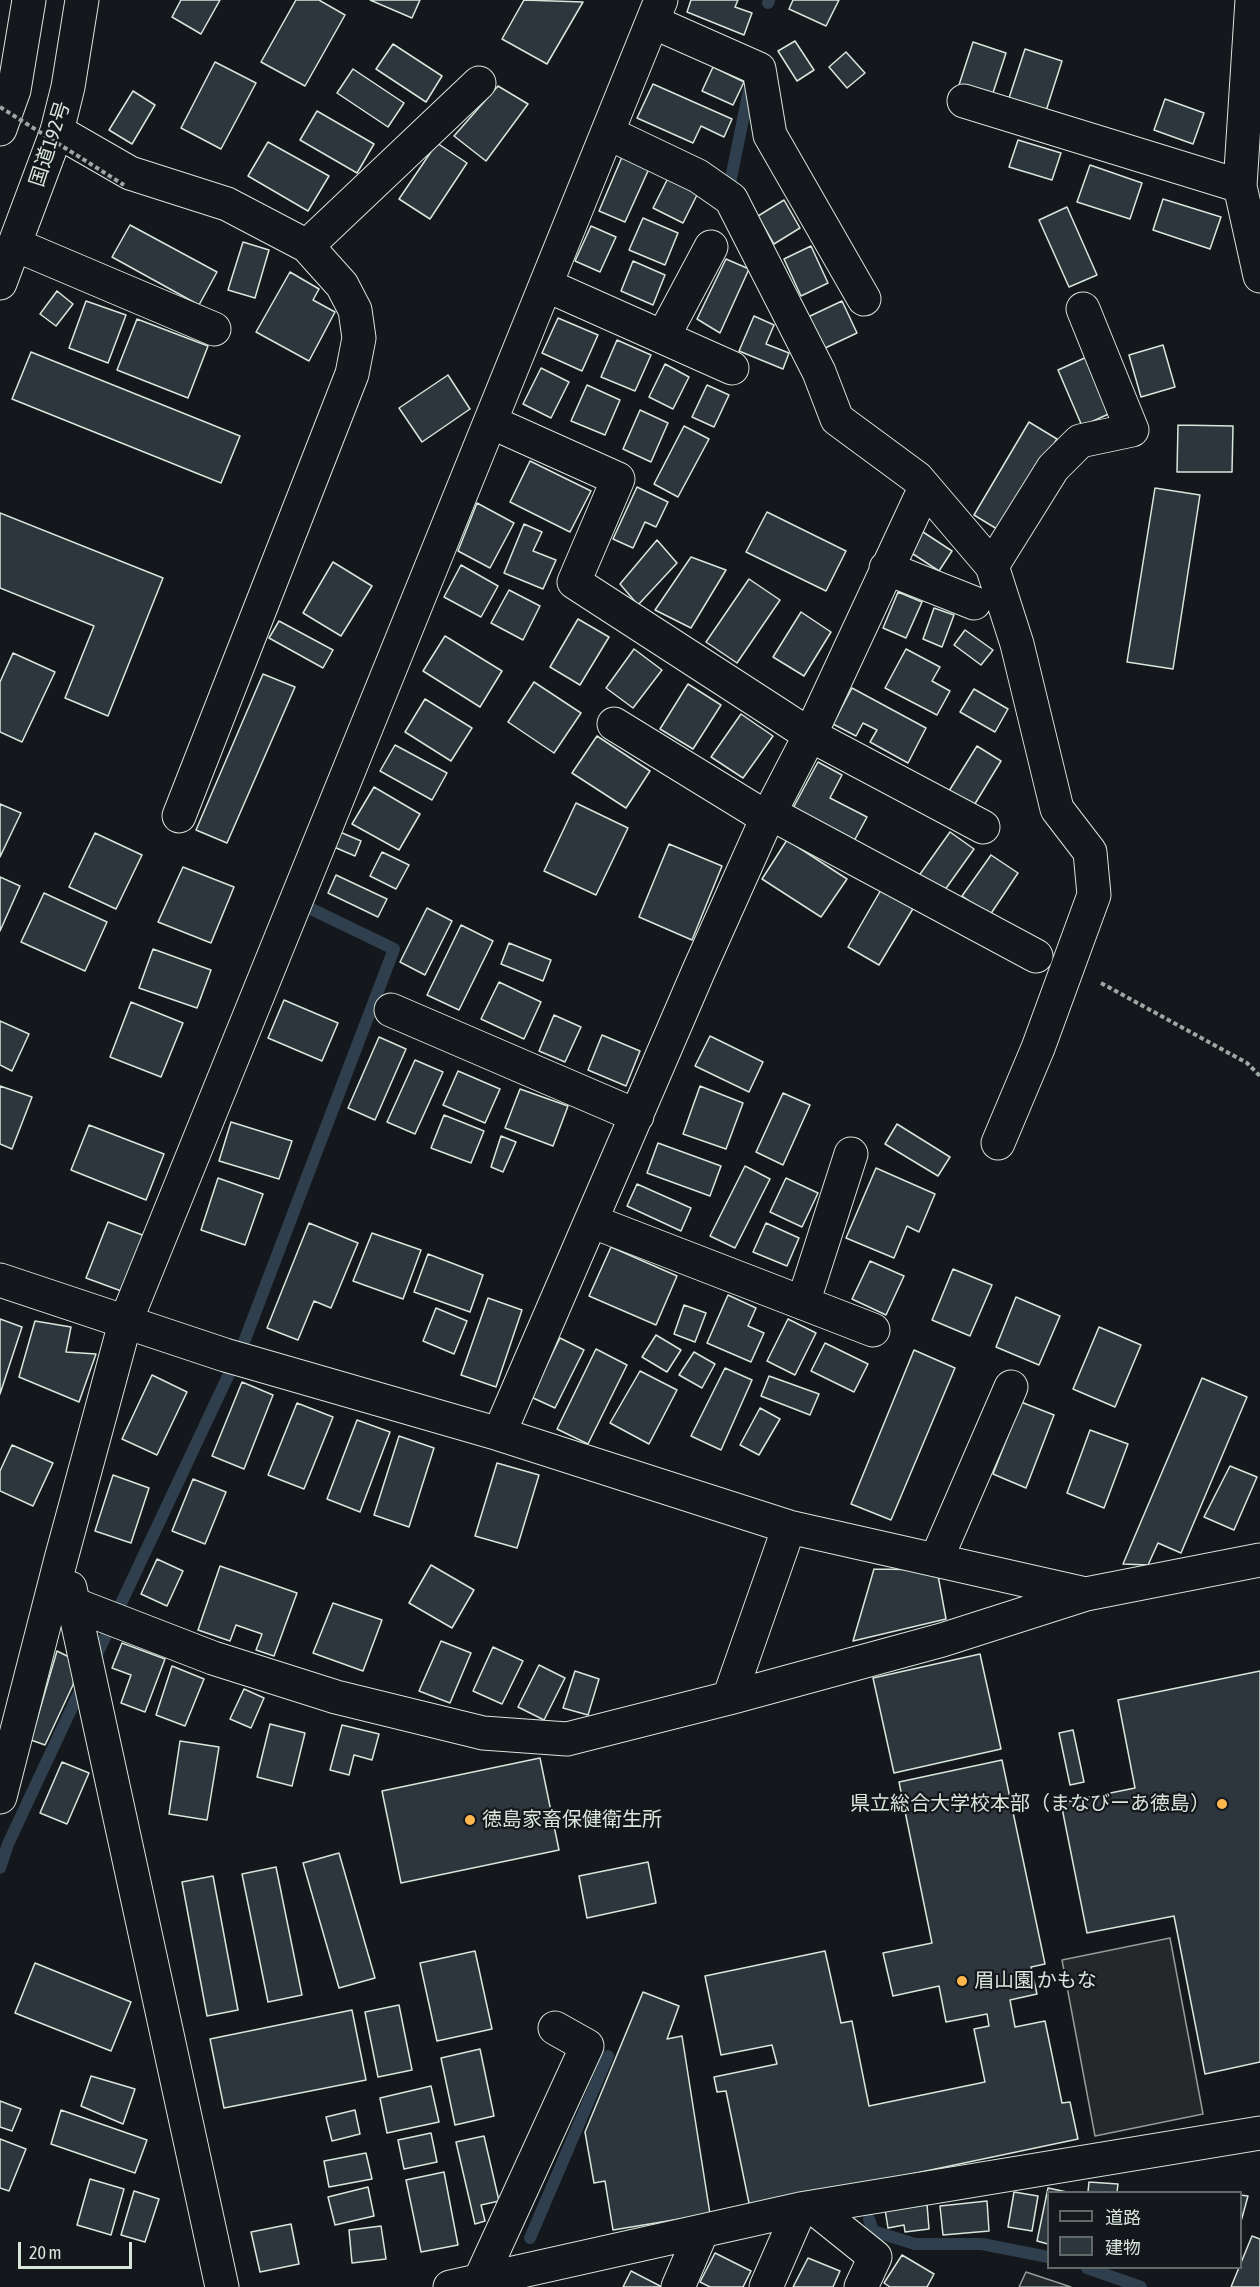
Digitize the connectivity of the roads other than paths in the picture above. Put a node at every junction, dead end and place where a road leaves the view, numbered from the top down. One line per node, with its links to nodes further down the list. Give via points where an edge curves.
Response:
1 (30, 0): 7 (main road, via 14,90)
2 (82, 0): 8 (main road, 国道192号)
3 (1252, 0): 10 (main road)
4 (657, 11): 9 (main road); 17 (main road, via 759,69 770,135)
5 (479, 83): 12 (main road)
6 (964, 100): 10 (main road)
7 (0, 129)
8 (57, 131): 11 (main road, 国道192号); 12 (main road, via 129,173 227,204)
9 (608, 133): 16 (main road); 23 (main road, via 698,176 731,199 819,372 837,419 917,478)
10 (1240, 186): 14 (main road)
11 (16, 245): 15 (main road, 国道192号); 19 (main road)
12 (307, 246): 30 (main road, via 342,285 356,310 358,338 352,374)
13 (711, 247): 20 (main road)
14 (1260, 276)
15 (0, 283)
16 (546, 285): 20 (main road); 22 (main road)
17 (864, 299)
18 (1083, 309): 24 (main road, via 1132,430 1080,441 1053,468)
19 (214, 329)
20 (663, 337): 21 (main road)
21 (732, 368)
22 (491, 422): 28 (main road, via 618,479 574,582); 40 (main road)
23 (924, 490): 24 (main road); 25 (main road)
24 (992, 566): 35 (main road, via 1017,644 1056,809 1090,852 1094,895)
25 (886, 568): 26 (main road); 28 (main road)
26 (974, 603)
27 (614, 724): 29 (main road)
28 (810, 735): 29 (main road); 31 (main road)
29 (769, 815): 32 (main road); 34 (main road)
30 (179, 816)
31 (983, 827)
32 (1036, 956)
33 (391, 1010): 34 (main road)
34 (637, 1116): 37 (main road)
35 (998, 1143)
36 (851, 1154): 39 (main road)
37 (591, 1221): 39 (main road); 43 (main road)
38 (0, 1280): 40 (main road)
39 (803, 1303): 41 (main road)
40 (125, 1323): 43 (main road); 45 (main road)
41 (873, 1330)
42 (1011, 1387): 46 (main road)
43 (499, 1434): 44 (main road)
44 (789, 1527): 46 (main road); 50 (main road)
45 (61, 1559): 49 (main road); 51 (main road)
46 (936, 1560): 48 (main road)
47 (1260, 1560): 48 (main road)
48 (1086, 1594): 50 (main road, via 942,1640)
49 (103, 1616): 50 (main road, via 213,1659 336,1697 483,1732 567,1739); 57 (main road, via 90,1672)
50 (729, 1698)
51 (0, 1797)
52 (555, 2028): 56 (main road, via 587,2046)
53 (1260, 2133): 54 (main road)
54 (807, 2209): 55 (main road); 59 (main road); 60 (main road, via 875,2257)
55 (702, 2231): 56 (main road); 58 (main road)
56 (479, 2284)
57 (222, 2287)
58 (678, 2287)
59 (766, 2287)
60 (861, 2287)

